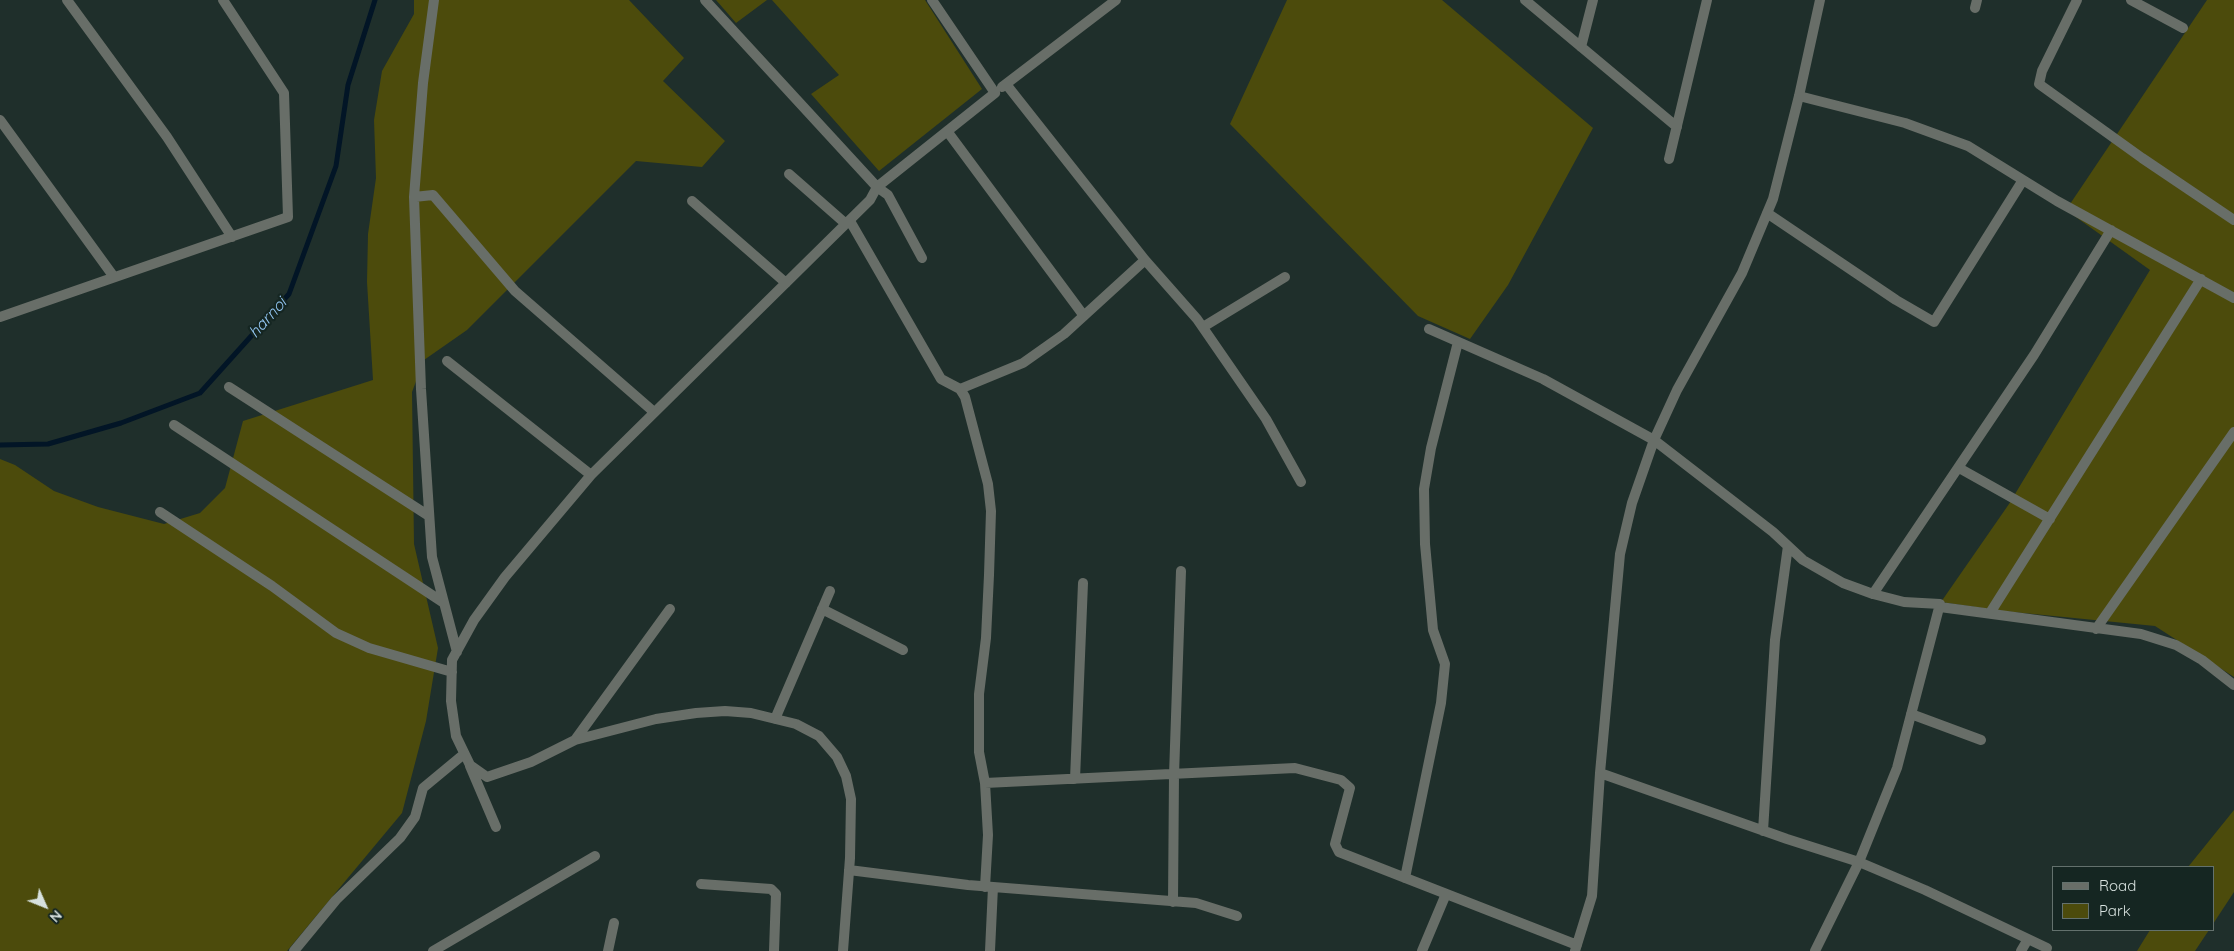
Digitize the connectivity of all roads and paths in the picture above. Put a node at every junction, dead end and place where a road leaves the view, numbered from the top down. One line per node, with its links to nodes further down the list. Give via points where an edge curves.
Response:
1 (68, 0): 31 (street, via 167,137)
2 (223, 0): 31 (street, via 284,93 288,217)
3 (434, 0): 25 (street, via 423,83)
4 (705, 0): 24 (street)
5 (932, 0): 16 (street)
6 (1116, 0): 15 (street)
7 (1525, 0): 14 (street)
8 (1593, 0): 14 (street)
9 (1707, 0): 19 (street)
10 (1820, 0): 17 (street)
11 (2077, 0): 28 (street, via 2042,71 2039,84)
12 (2131, 0): 13 (street)
13 (2183, 28)
14 (1581, 47): 19 (street)
15 (1006, 84): 16 (street); 33 (street)
16 (995, 93): 20 (street)
17 (1799, 96): 23 (street, via 1905,123 1968,146); 27 (street)
18 (0, 120): 34 (street)
19 (1676, 127): 21 (street)
20 (947, 131): 24 (street); 39 (street)
21 (1669, 159)
22 (789, 174): 29 (street)
23 (2023, 180): 27 (street, via 1934,322); 30 (street)
24 (877, 187): 29 (street, via 870,200); 32 (street, via 888,195)
25 (414, 197): 47 (street, via 434,195 515,291); 55 (street)
26 (692, 201): 37 (street)
27 (1767, 213): 50 (street, via 1742,273 1677,390)
28 (2234, 220)
29 (848, 222): 37 (street); 46 (street, via 941,379)
30 (2111, 230): 36 (street); 51 (street)
31 (232, 236): 34 (street)
32 (922, 258)
33 (1145, 260): 39 (street); 41 (street)
34 (114, 277): 40 (street)
35 (1285, 277): 41 (street)
36 (2201, 279): 38 (street); 56 (street)
37 (786, 283): 47 (street)
38 (2234, 298)
39 (1084, 316): 46 (street, via 1023,363)
40 (0, 317)
41 (1203, 327): 53 (street, via 1266,419)
42 (1429, 329): 43 (street)
43 (1458, 342): 50 (street, via 1543,379); 87 (street, via 1424,489 1432,630 1445,664 1441,703)
44 (447, 361): 52 (street)
45 (229, 387): 55 (street)
46 (960, 389): 81 (street, via 965,397 988,484 991,511 986,638 979,694 979,752)
47 (654, 412): 52 (street)
48 (174, 425): 62 (street)
49 (2234, 432): 67 (street)
50 (1654, 440): 57 (street); 78 (street, via 1632,503 1620,554)
51 (1960, 468): 56 (street); 61 (street)
52 (591, 475): 69 (street, via 505,576 474,620)
53 (1301, 482)
54 (160, 512): 70 (street, via 336,633 369,648)
55 (429, 516): 62 (street, via 432,557)
56 (2050, 519): 66 (street)
57 (1788, 546): 61 (street, via 1803,560 1843,583); 83 (street, via 1775,640)
58 (1181, 571): 79 (street)
59 (1083, 583): 80 (street)
60 (830, 591): 65 (street)
61 (1873, 594): 63 (street, via 1904,602)
62 (444, 603): 69 (street)
63 (1940, 604): 66 (street, via 1940,607); 72 (street)
64 (670, 609): 74 (street)
65 (822, 609): 68 (street); 73 (street)
66 (1990, 613): 67 (street)
67 (2096, 629): 71 (street, via 2141,634 2176,645)
68 (902, 650)
69 (457, 652): 70 (street, via 452,660)
70 (452, 672): 76 (street, via 451,701 456,736)
71 (2234, 685)
72 (1911, 714): 75 (street); 85 (street, via 1897,768)
73 (775, 719): 74 (street, via 751,713 696,714 656,719); 86 (street, via 796,724 819,736 837,757 852,799)
74 (575, 740): 77 (street, via 531,762 487,777)
75 (1981, 740)
76 (464, 754): 77 (street); 97 (street, via 423,788 415,817 400,838 336,900)
77 (470, 765): 82 (street)
78 (1600, 773): 83 (street); 95 (street, via 1592,896)
79 (1174, 775): 80 (street); 87 (street, via 1295,768 1342,780 1350,788 1335,844 1339,852); 91 (street)
80 (1075, 779): 81 (street)
81 (985, 783): 89 (street)
82 (496, 827)
83 (1763, 831): 85 (street)
84 (595, 856): 98 (street)
85 (1859, 862): 94 (street); 104 (street)
86 (849, 870): 89 (street); 101 (street)
87 (1405, 878): 90 (street)
88 (701, 884): 100 (street, via 771,889 776,894)
89 (989, 887): 91 (street); 102 (street)
90 (1446, 894): 95 (street); 103 (street)
91 (1173, 902): 92 (street, via 1196,902)
92 (1237, 916)
93 (614, 923): 99 (street)
94 (2028, 940): 96 (street); 105 (street)
95 (1576, 948)
96 (2047, 948)
97 (294, 951)
98 (433, 951)
99 (608, 951)
100 (774, 951)
101 (844, 951)
102 (990, 951)
103 (1422, 951)
104 (1815, 951)
105 (2020, 951)

